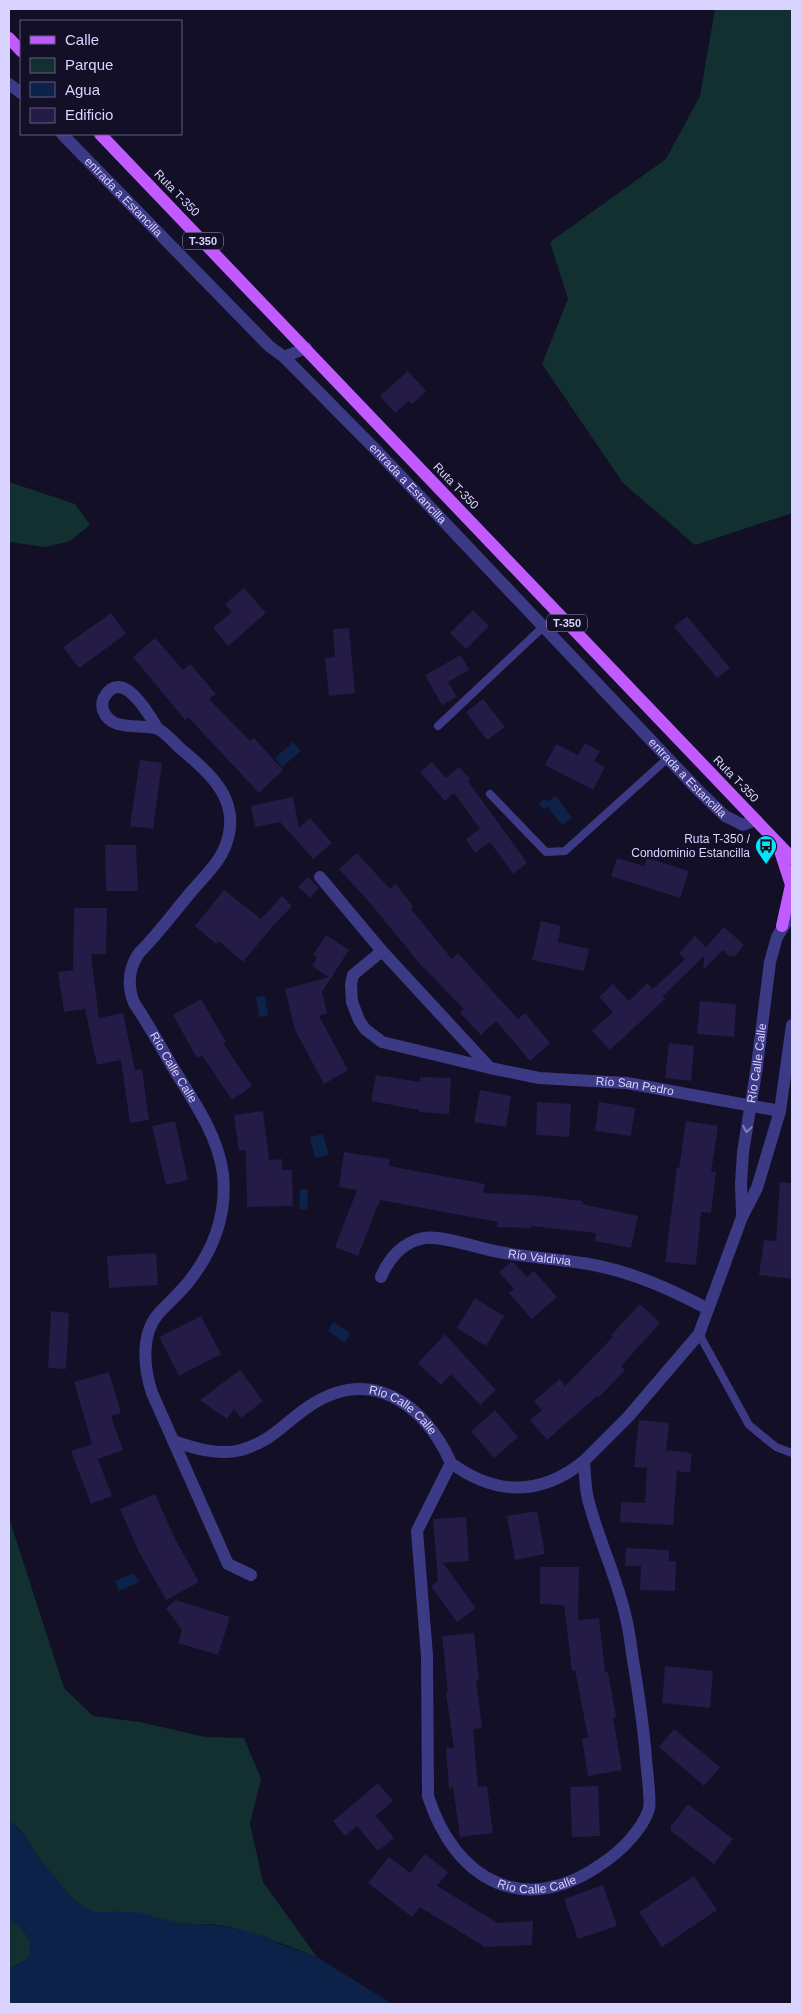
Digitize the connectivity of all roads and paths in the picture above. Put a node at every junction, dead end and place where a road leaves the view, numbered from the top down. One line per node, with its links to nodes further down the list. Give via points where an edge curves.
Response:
1 (9, 38): 2 (main road)
2 (20, 50)
3 (9, 84): 4 (street)
4 (20, 92)
5 (63, 135): 8 (street, entrada a Estancilla, via 269,346)
6 (101, 135): 7 (main road, Ruta T-350 / T-350)
7 (306, 348): 8 (street); 14 (main road, Ruta T-350 / T-350)
8 (284, 357): 9 (street, entrada a Estancilla)
9 (544, 627): 10 (lane); 12 (street, entrada a Estancilla)
10 (438, 726)
11 (158, 729): 29 (street, Río Calle Calle, via 215,779 226,800 230,824 220,857 139,953 129,976 134,1003 209,1128 222,1174 222,1205 214,1240 190,1281 158,1315 148,1340 148,1380)
12 (668, 758): 13 (lane, via 565,851 546,852); 14 (street, entrada a Estancilla, via 725,816 743,825)
13 (490, 794)
14 (756, 820): 15 (main road, Ruta T-350 / T-350)
15 (776, 841): 16 (main road, Ruta T-350 / T-350); 19 (main road, via 791,885)
16 (792, 858)
17 (320, 877): 20 (street)
18 (792, 913): 19 (street, Río Calle Calle)
19 (782, 926): 23 (street, Río Calle Calle, via 770,962)
20 (382, 951): 22 (street); 22 (street, Río San Pedro, via 353,975 352,1002 365,1029 382,1042)
21 (792, 1025): 24 (street, Río Calle Calle)
22 (490, 1068): 23 (street, Río San Pedro, via 539,1078 627,1083)
23 (751, 1106): 24 (street, Río San Pedro); 25 (street, Río Calle Calle, one-way to 25, via 743,1152)
24 (780, 1111): 25 (street, Río Calle Calle, via 757,1188)
25 (742, 1217): 27 (street, Río Calle Calle)
26 (381, 1277): 27 (street, Río Valdivia, via 397,1252 426,1238 616,1271 658,1284)
27 (708, 1309): 28 (street, Río Calle Calle)
28 (699, 1334): 30 (lane, via 749,1425 776,1447); 31 (street, Río Calle Calle, via 628,1417)
29 (173, 1441): 32 (street, Río Calle Calle, via 200,1449 238,1450 269,1438 319,1400 344,1392 369,1390 381,1391 416,1412 436,1436); 33 (street, Río Calle Calle, via 228,1564)
30 (792, 1453)
31 (584, 1461): 32 (street, Río Calle Calle, via 560,1478 519,1488 476,1479); 32 (street, Río Calle Calle, via 588,1498 626,1617 644,1730 649,1808 632,1836 596,1869 551,1887 528,1889 484,1878 472,1868 441,1830 428,1796 427,1656 417,1530)
32 (451, 1463)
33 (251, 1575)

